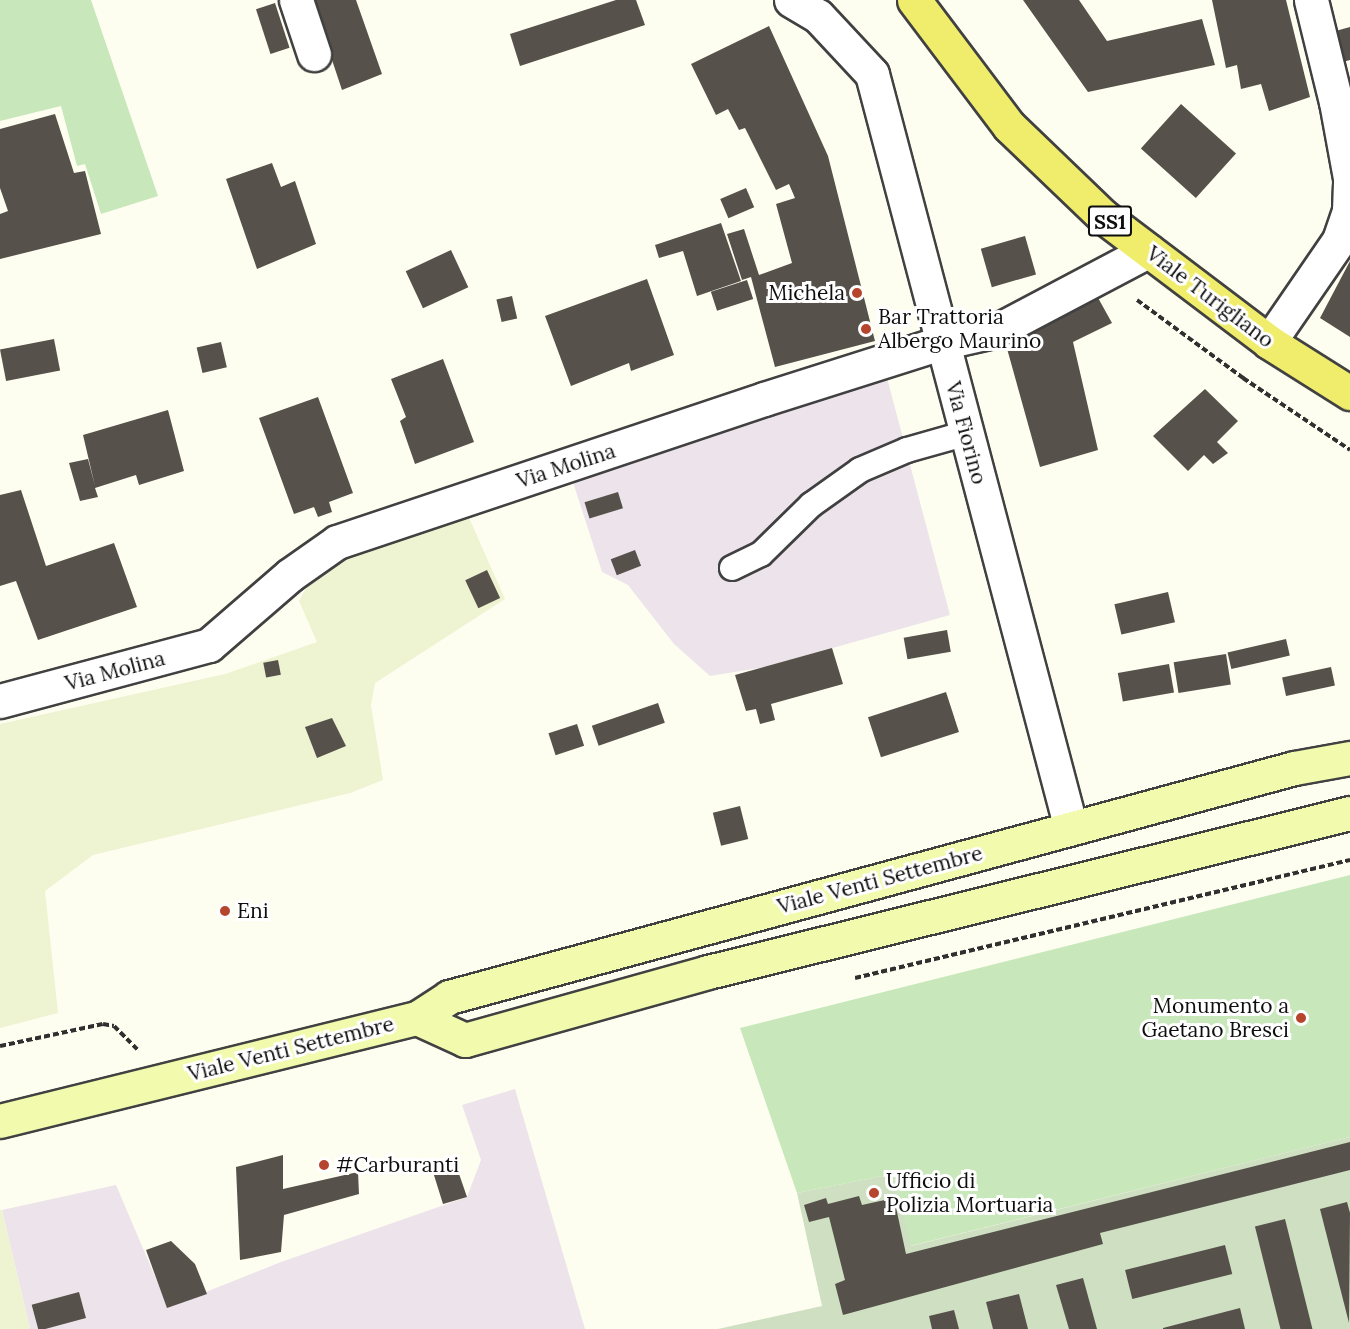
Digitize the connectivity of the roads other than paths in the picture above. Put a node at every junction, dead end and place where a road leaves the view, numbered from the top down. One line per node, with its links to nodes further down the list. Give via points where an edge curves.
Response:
1 (296, 0): 5 (street)
2 (791, 0): 9 (street, Via Fiorino, via 818,16 872,74)
3 (914, 0): 7 (main road, Viale Turigliano / SS1, via 1009,126 1104,217)
4 (1311, 0): 6 (street, via 1350,178)
5 (314, 54)
6 (1345, 238): 8 (street)
7 (1148, 251): 8 (main road, Viale Turigliano / SS1); 9 (street, Via Molina, via 998,330)
8 (1269, 342): 10 (main road, Viale Turigliano / SS1)
9 (941, 343): 11 (street, Via Fiorino); 13 (street, Via Molina, via 347,538 290,575 209,645)
10 (1350, 393)
11 (967, 433): 12 (lane, via 907,450 860,470 811,505 761,554); 16 (street, Via Fiorino)
12 (732, 568)
13 (0, 701)
14 (1350, 758): 16 (main road, Viale Venti Settembre, via 1293,768)
15 (1350, 813): 17 (main road, Viale Venti Settembre, via 708,972 465,1040)
16 (1071, 828): 17 (main road, Viale Venti Settembre, via 449,997)
17 (417, 1018): 18 (main road, Viale Venti Settembre)
18 (0, 1121)

